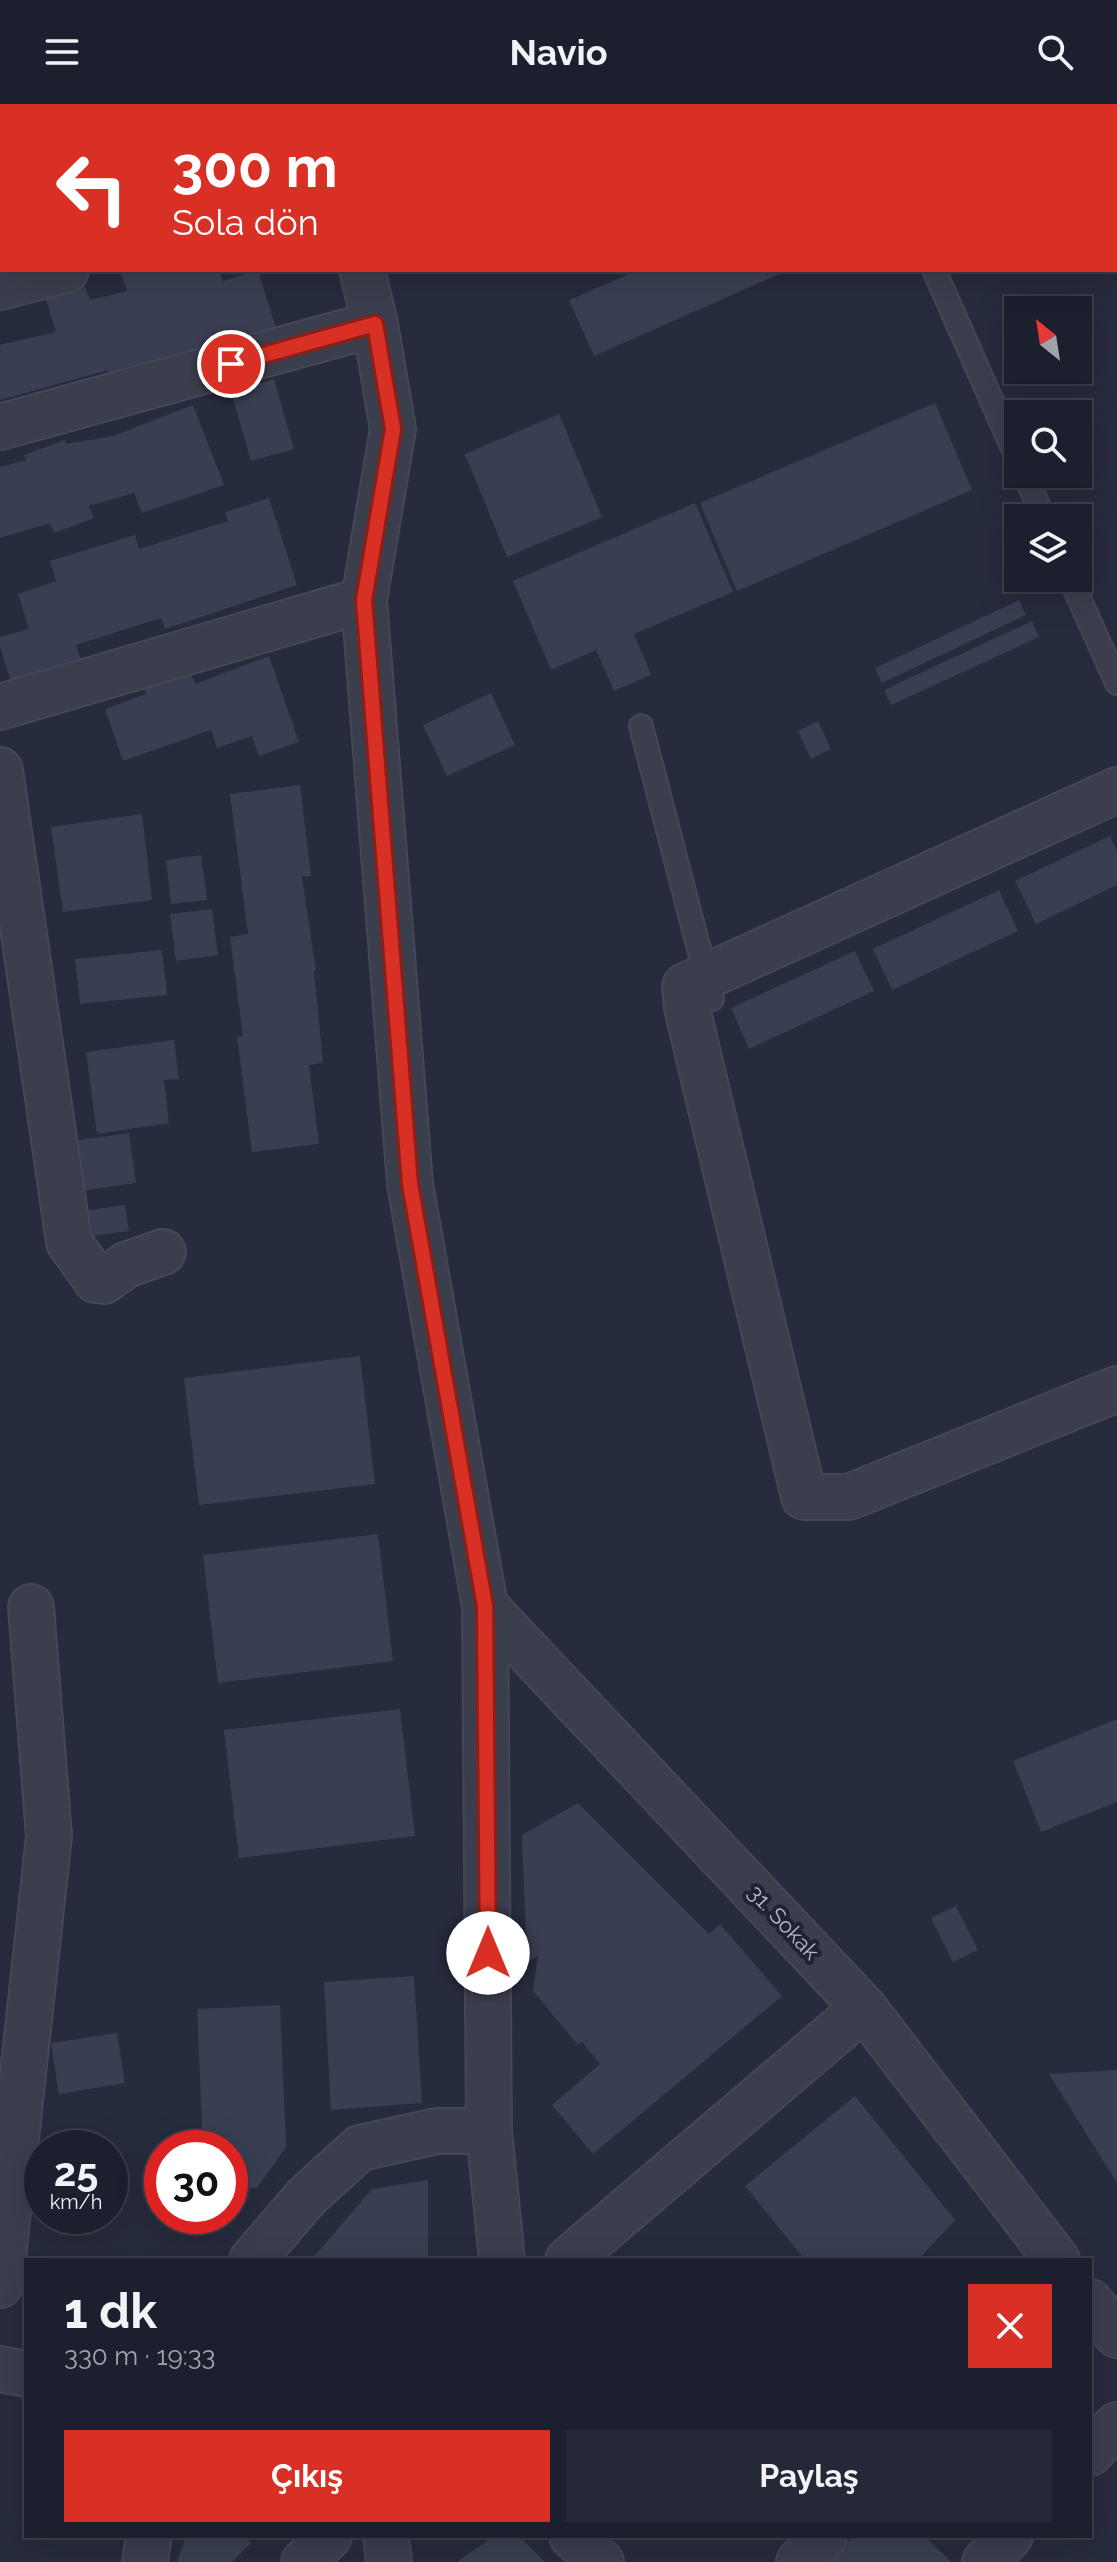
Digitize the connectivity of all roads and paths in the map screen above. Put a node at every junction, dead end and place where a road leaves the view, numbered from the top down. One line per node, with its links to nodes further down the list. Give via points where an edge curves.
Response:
1 (58, 272): 4 (street)
2 (362, 272): 5 (street)
3 (935, 272): 7 (lane)
4 (0, 287)
5 (375, 324): 6 (street); 9 (street, via 393,429)
6 (0, 427)
7 (1004, 428)
8 (1076, 592): 10 (lane)
9 (364, 600): 11 (street); 20 (street, via 410,1184)
10 (1117, 683)
11 (0, 707)
12 (641, 726): 16 (lane)
13 (0, 770): 17 (street, via 69,1242 96,1280 104,1281 126,1265)
14 (1117, 790): 16 (street)
15 (1117, 814): 16 (street)
16 (702, 995): 18 (street, via 819,1465 842,1477); 19 (street, via 804,1497 849,1497)
17 (163, 1252)
18 (1117, 1368)
19 (1117, 1389)
20 (485, 1606): 22 (street, 31. Sokak); 23 (street)
21 (31, 1607): 28 (street, via 49,1836)
22 (864, 2008): 26 (street); 27 (street, 31. Sokak)
23 (489, 2131): 24 (street, via 437,2131 360,2148 307,2196); 25 (street)
24 (254, 2258)
25 (502, 2258)
26 (570, 2258)
27 (1055, 2258)
28 (0, 2285)
29 (1092, 2304): 30 (street)
30 (1117, 2335)
31 (0, 2369): 32 (street)
32 (24, 2374)
33 (1117, 2425): 34 (street)
34 (1092, 2451)
35 (149, 2538): 41 (street)
36 (327, 2538): 42 (street)
37 (386, 2538): 43 (street)
38 (574, 2538): 44 (street)
39 (822, 2538): 45 (street)
40 (1008, 2538): 46 (street)
41 (145, 2562)
42 (304, 2562)
43 (389, 2562)
44 (601, 2562)
45 (799, 2562)
46 (985, 2562)

